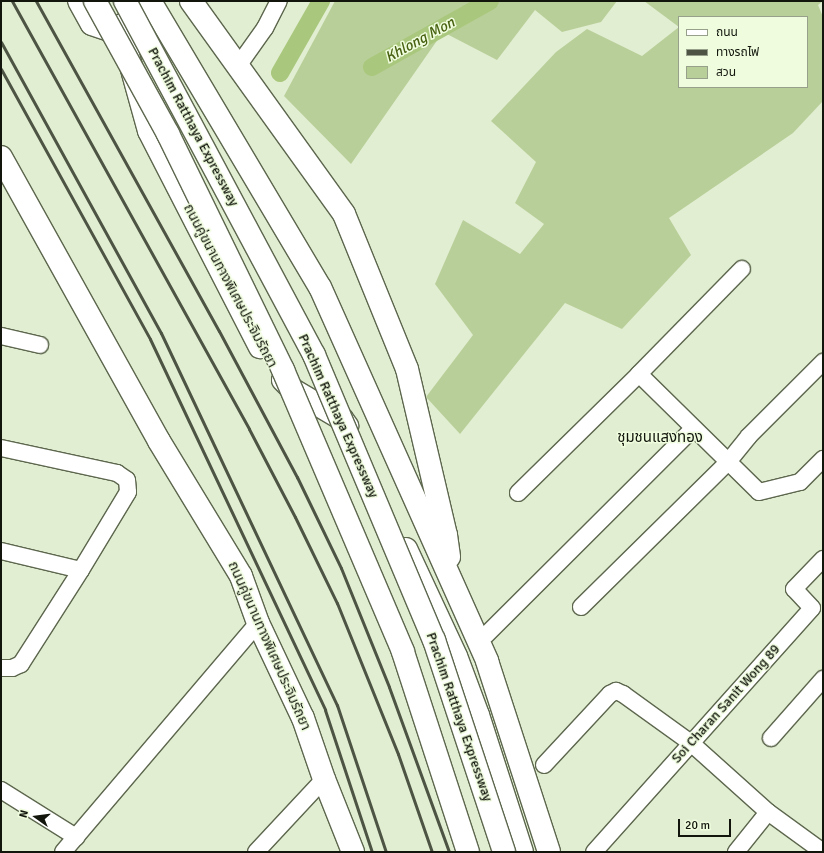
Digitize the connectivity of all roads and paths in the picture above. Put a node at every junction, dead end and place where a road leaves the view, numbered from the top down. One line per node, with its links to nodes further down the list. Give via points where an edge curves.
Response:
1 (79, 1): 6 (main road, via 92,24 112,31)
2 (95, 1): 38 (main road, Prachim Ratthaya Expressway, bridge, via 168,134 283,370 403,652)
3 (150, 1): 22 (main road, via 320,287)
4 (190, 1): 7 (main road)
5 (279, 1): 7 (street, via 265,28)
6 (132, 7): 39 (main road, Prachim Ratthaya Expressway, bridge, via 314,355 434,640); 40 (main road, ถนนคู่ขนานทางพิเศษประจิมรัถยา, via 126,48 149,131 272,370 293,390 342,419 358,442 456,656 478,715)
7 (238, 66): 22 (main road, via 344,214 407,369 446,535)
8 (1, 157): 24 (main road, ถนนคู่ขนานทางพิเศษประจิมรัถยา, via 155,434 241,576)
9 (742, 269): 13 (street)
10 (1, 336): 11 (street)
11 (40, 345)
12 (823, 362): 17 (street, via 749,436)
13 (639, 374): 14 (street); 18 (street)
14 (693, 429): 17 (street); 25 (street)
15 (1, 448): 21 (street, via 117,473 127,480 128,492)
16 (823, 459): 17 (street, via 800,482 759,492)
17 (728, 462): 23 (street)
18 (518, 493)
19 (1, 551): 21 (street)
20 (823, 559): 29 (street, Soi Charan Sanit Wong 89, via 794,587 795,592 812,608)
21 (81, 570): 26 (street, via 21,664 12,668)
22 (453, 584): 41 (main road, via 487,661)
23 (581, 607)
24 (258, 623): 31 (main road, ถนนคู่ขนานทางพิเศษประจิมรัถยา, via 303,718); 34 (street)
25 (486, 634)
26 (1, 668)
27 (823, 679): 28 (street)
28 (771, 738)
29 (691, 743): 30 (street, via 616,691 610,694); 33 (street); 42 (street, Soi Charan Sanit Wong 89)
30 (544, 765)
31 (324, 779): 36 (street); 37 (main road, ถนนคู่ขนานทางพิเศษประจิมรัถยา)
32 (1, 790): 34 (street)
33 (768, 812): 43 (street); 44 (street)
34 (76, 837): 35 (street)
35 (63, 852)
36 (256, 852)
37 (353, 852)
38 (468, 852)
39 (504, 852)
40 (522, 852)
41 (548, 852)
42 (594, 852)
43 (736, 852)
44 (823, 852)

